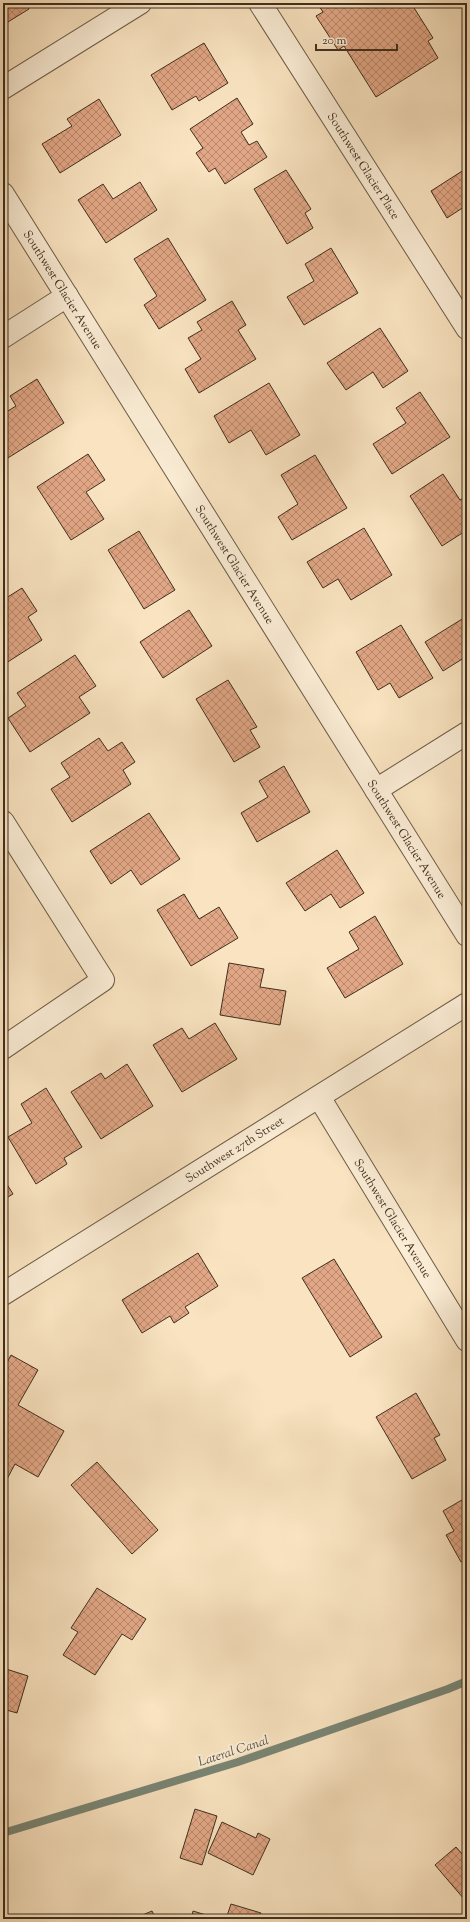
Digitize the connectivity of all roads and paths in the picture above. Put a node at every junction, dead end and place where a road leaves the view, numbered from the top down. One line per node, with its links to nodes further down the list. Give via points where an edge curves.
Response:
1 (140, 3): 3 (street)
2 (260, 3): 6 (street, Southwest Glacier Place)
3 (3, 88)
4 (3, 194): 5 (street, Southwest Glacier Avenue)
5 (67, 296): 7 (street); 9 (street, Southwest Glacier Avenue)
6 (467, 328)
7 (3, 337)
8 (467, 733): 9 (street)
9 (376, 790): 11 (street, Southwest Glacier Avenue)
10 (3, 822): 13 (street, via 103,980)
11 (467, 935)
12 (467, 1004): 14 (street, Southwest 27th Street)
13 (3, 1048)
14 (319, 1097): 15 (street, Southwest 27th Street); 16 (street, Southwest Glacier Avenue)
15 (3, 1294)
16 (467, 1340)

